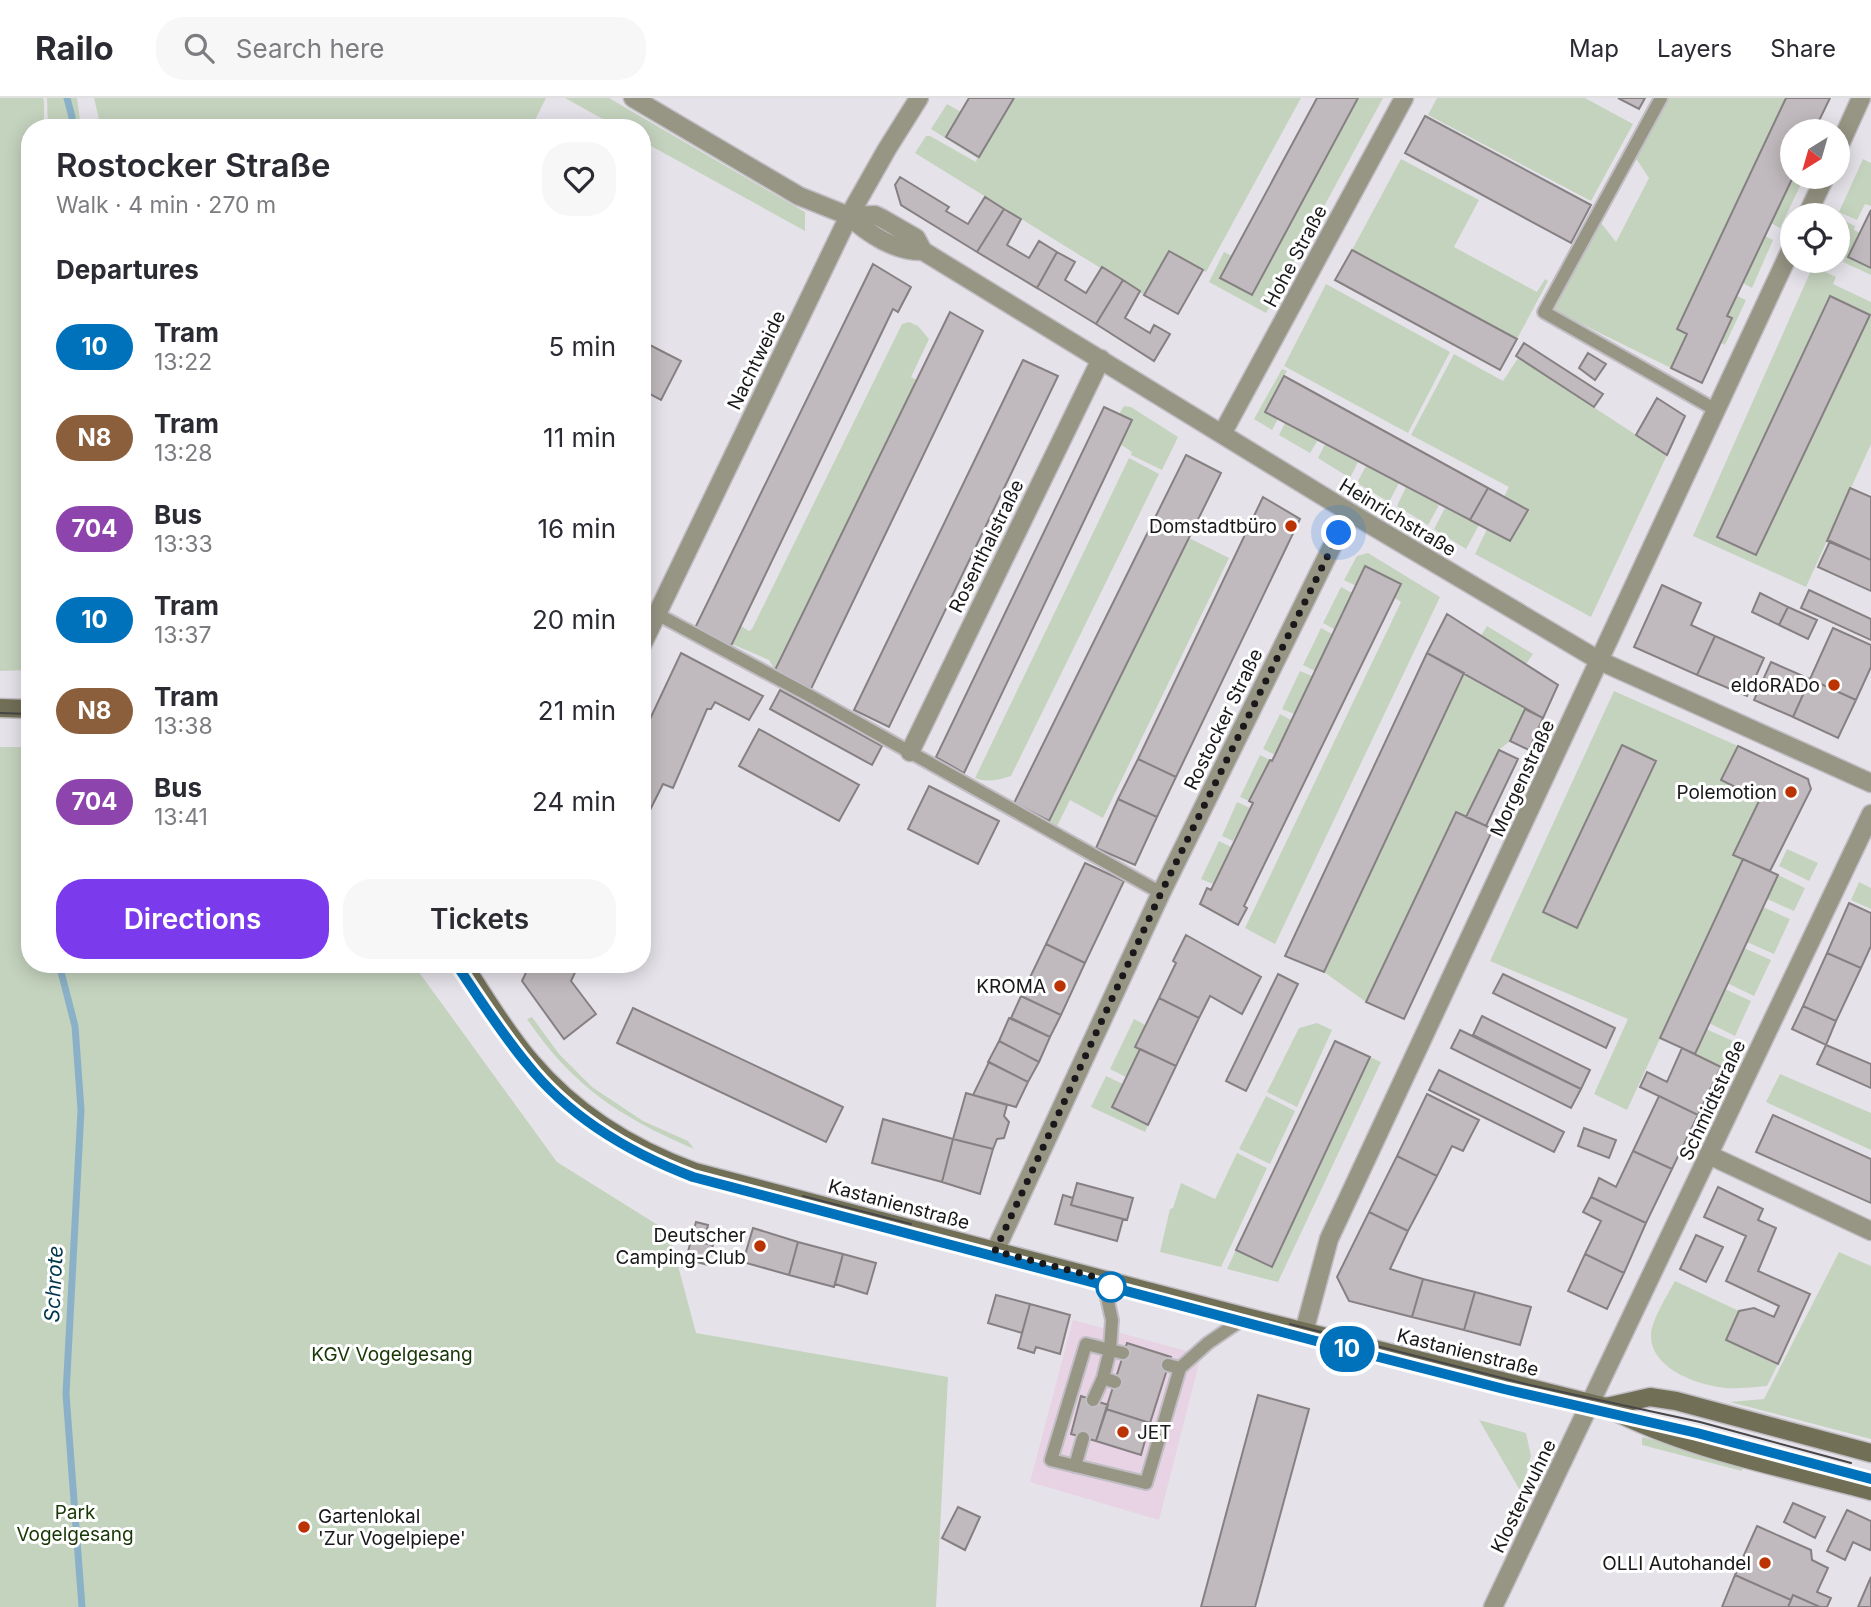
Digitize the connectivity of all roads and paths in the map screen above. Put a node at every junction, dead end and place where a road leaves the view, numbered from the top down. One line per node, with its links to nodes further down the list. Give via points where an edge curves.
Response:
1 (633, 98): 7 (street, Heinrichstraße, via 799,196)
2 (919, 98): 7 (street, Nachtweide)
3 (1404, 98): 11 (street, Hohe Straße)
4 (1661, 98): 10 (lane, via 1544,312)
5 (1861, 98): 6 (street)
6 (1850, 122)
7 (849, 216): 9 (street, Heinrichstraße, via 883,219 916,238 923,251); 13 (street, Nachtweide)
8 (1780, 273): 10 (street, Morgenstraße)
9 (1101, 359): 11 (street, Heinrichstraße); 18 (street, Rosenthalstraße)
10 (1716, 410): 15 (street, Morgenstraße)
11 (1222, 434): 12 (street, Heinrichstraße)
12 (1349, 512): 15 (street, Heinrichstraße); 21 (street, Rostocker Straße)
13 (657, 614): 14 (street, Nachtweide); 18 (lane)
14 (651, 626)
15 (1600, 661): 19 (street, Heinrichstraße); 28 (street, Morgenstraße, via 1329,1239)
16 (0, 708): 17 (main road)
17 (21, 709)
18 (910, 752): 21 (lane)
19 (1871, 783)
20 (1871, 814): 23 (street, Schmidtstraße)
21 (1161, 893): 25 (street, Rostocker Straße)
22 (469, 973): 25 (main road, Kastanienstraße, via 520,1049 547,1079 591,1118 636,1146 695,1172)
23 (1709, 1155): 24 (street); 31 (street, Schmidtstraße)
24 (1871, 1231)
25 (995, 1251): 26 (main road, Kastanienstraße)
26 (1103, 1279): 27 (main road, Kastanienstraße); 29 (lane)
27 (1247, 1317): 28 (main road, Kastanienstraße); 34 (lane, via 1174,1366 1146,1483)
28 (1304, 1332): 31 (main road, Kastanienstraße)
29 (1117, 1351): 30 (lane, via 1109,1380); 34 (lane, via 1086,1343 1051,1460)
30 (1093, 1400)
31 (1599, 1405): 33 (main road, Kastanienstraße, via 1650,1397 1676,1401); 35 (main road, Kastanienstraße, via 1674,1437); 36 (street, Klosterwuhne)
32 (1083, 1437): 34 (lane)
33 (1871, 1452)
34 (1075, 1466)
35 (1871, 1492)
36 (1493, 1607)

